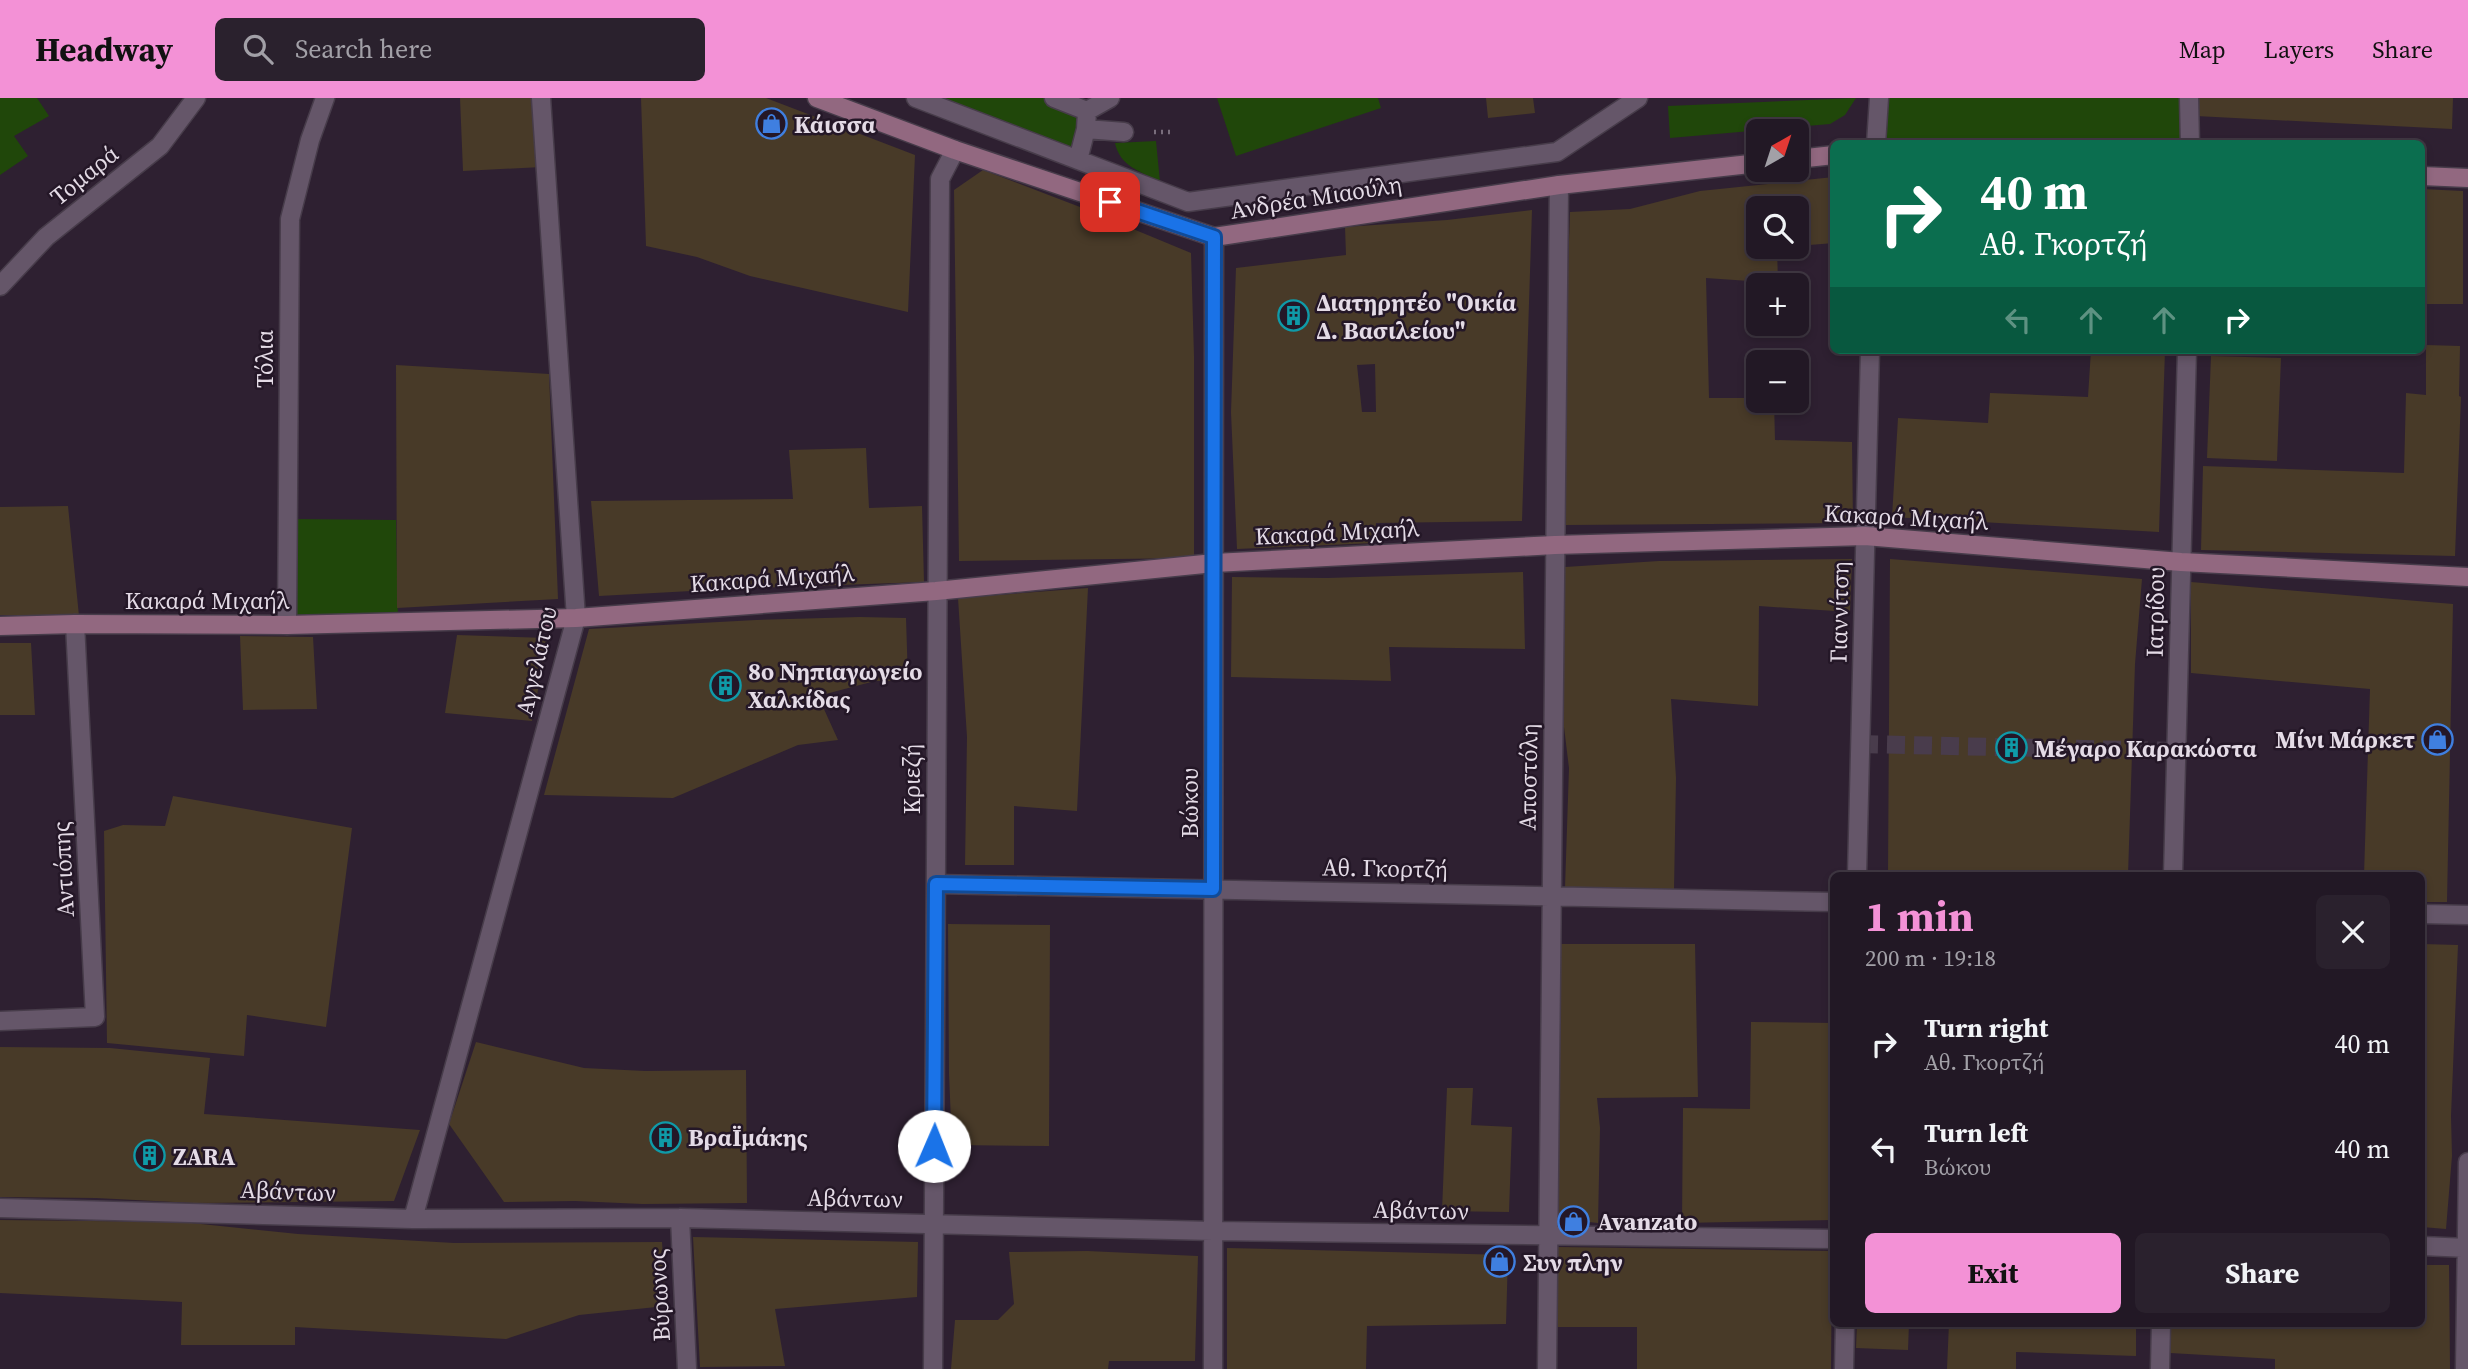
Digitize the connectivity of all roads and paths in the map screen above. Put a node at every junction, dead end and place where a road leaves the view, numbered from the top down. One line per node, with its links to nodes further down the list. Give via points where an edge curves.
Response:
1 (196, 98): 24 (street, Τομαρά, via 160,146 46,237)
2 (324, 98): 35 (street, Τόλια, via 290,219)
3 (541, 98): 33 (street, Αγγελάτου)
4 (817, 98): 15 (street, Ανδρέα Μιαούλη)
5 (916, 98): 18 (street)
6 (1054, 98): 11 (street)
7 (1110, 98): 11 (street)
8 (1638, 98): 18 (street, via 1557,152 1188,202)
9 (1879, 98): 13 (street)
10 (2189, 98): 14 (street)
11 (1087, 120): 12 (street); 18 (street)
12 (1124, 132)
13 (1876, 140)
14 (2190, 140)
15 (955, 150): 23 (street, Ανδρέα Μιαούλη); 32 (street, Κριεζή, via 940,179)
16 (1830, 155): 17 (street)
17 (1810, 158)
18 (1078, 159)
19 (1746, 164): 22 (street, Ανδρέα Μιαούλη)
20 (2425, 176): 21 (street)
21 (2468, 178)
22 (1559, 185): 23 (street, Ανδρέα Μιαούλη); 28 (street, Αποστόλη)
23 (1214, 237): 30 (street, Βώκου)
24 (0, 286)
25 (1870, 354): 27 (street, Γιαννίτση)
26 (2186, 354): 29 (street, Ιατρίδου)
27 (1866, 536): 28 (street, Κακαρά Μιχαήλ); 29 (street, Κακαρά Μιχαήλ); 37 (street, Γιαννίτση)
28 (1555, 545): 30 (street, Κακαρά Μιχαήλ); 41 (street, Αποστόλη)
29 (2181, 562): 31 (street, Κακαρά Μιχαήλ); 38 (street, Ιατρίδου)
30 (1214, 563): 32 (street, Κακαρά Μιχαήλ); 40 (street, Βώκου)
31 (2468, 577)
32 (936, 591): 33 (street, Κακαρά Μιχαήλ); 39 (street, Κριεζή)
33 (576, 618): 35 (street, Κακαρά Μιχαήλ); 49 (street, Αγγελάτου)
34 (75, 624): 35 (street, Κακαρά Μιχαήλ); 36 (street, Κακαρά Μιχαήλ); 45 (street, Αντιόπης, via 95,1017)
35 (287, 625)
36 (0, 626)
37 (1857, 872)
38 (2173, 872)
39 (936, 884): 40 (street, Αθ. Γκορτζή); 50 (street, Κριεζή)
40 (1213, 889): 41 (street, Αθ. Γκορτζή); 51 (street, Βώκου)
41 (1552, 896): 42 (street, Αθ. Γκορτζή); 52 (street, Αποστόλη)
42 (1830, 902)
43 (2425, 914): 44 (street)
44 (2468, 915)
45 (0, 1021)
46 (2468, 1162): 55 (street)
47 (0, 1208): 49 (street, Αβάντων)
48 (680, 1218): 49 (street, Αβάντων); 50 (street, Αβάντων); 58 (street, Βύρωνος)
49 (413, 1219)
50 (933, 1225): 51 (street, Αβάντων); 59 (street, Κριεζή)
51 (1213, 1231): 52 (street, Αβάντων); 60 (street, Βώκου)
52 (1548, 1236): 53 (street, Αβάντων); 61 (street, Αποστόλη)
53 (1830, 1239)
54 (2425, 1247): 55 (street)
55 (2467, 1247): 64 (street)
56 (1845, 1327): 62 (street)
57 (2161, 1327): 63 (street)
58 (687, 1369)
59 (933, 1369)
60 (1213, 1369)
61 (1547, 1369)
62 (1844, 1369)
63 (2160, 1369)
64 (2465, 1369)

